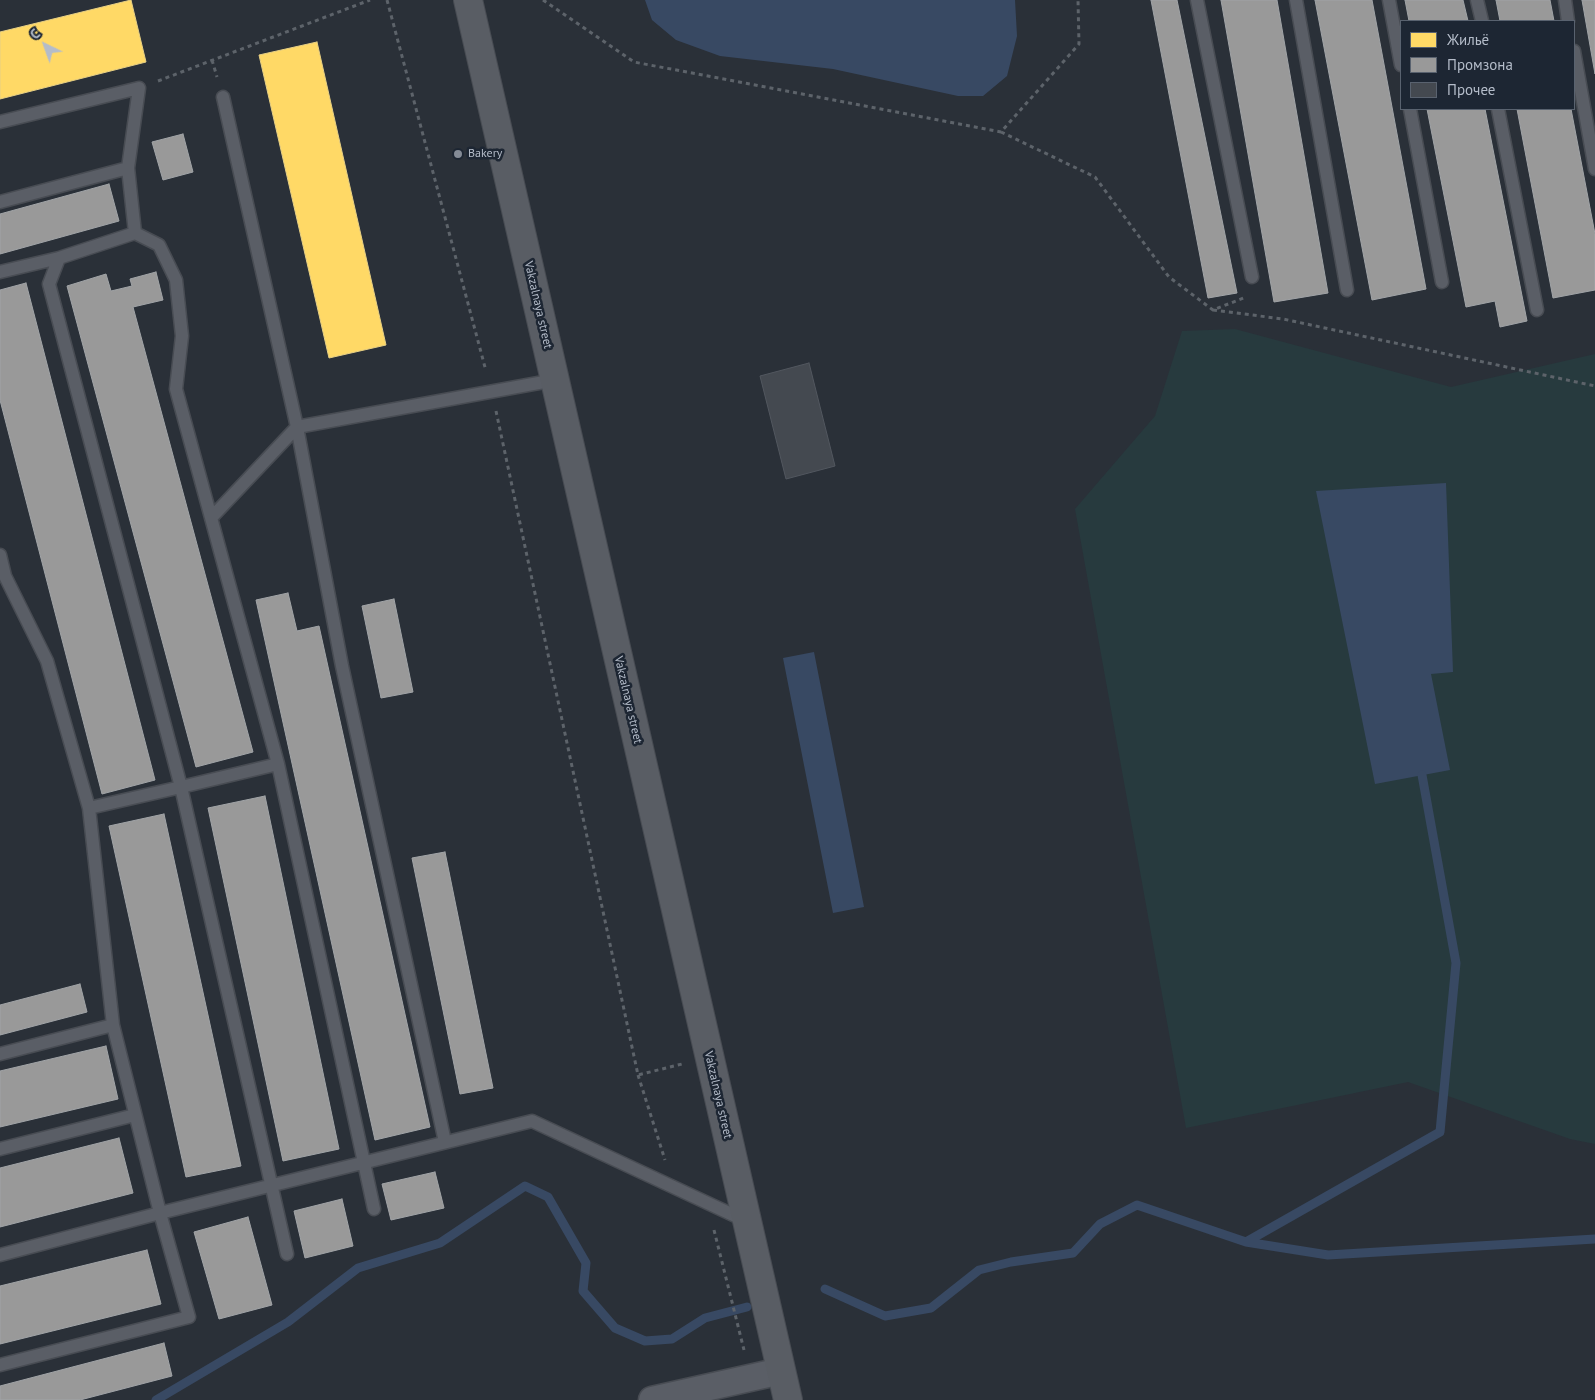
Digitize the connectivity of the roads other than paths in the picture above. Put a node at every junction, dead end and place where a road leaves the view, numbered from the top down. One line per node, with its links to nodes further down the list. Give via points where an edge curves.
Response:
1 (468, 0): 25 (main road, Vakzalnaya street)
2 (1197, 0): 21 (lane)
3 (1296, 0): 23 (lane)
4 (1389, 0): 10 (lane)
5 (1478, 0): 7 (lane)
6 (1564, 0): 8 (lane)
7 (1482, 20)
8 (1568, 20)
9 (1575, 57): 16 (lane)
10 (1400, 60)
11 (223, 97): 26 (lane)
12 (1410, 110): 22 (lane)
13 (1498, 110): 24 (lane)
14 (0, 122): 15 (lane, via 139,88)
15 (128, 168): 17 (lane); 18 (lane)
16 (1595, 169)
17 (0, 202)
18 (135, 234): 19 (lane); 27 (lane, via 159,245 176,280 182,336 176,389)
19 (59, 258): 20 (lane); 30 (lane, via 49,284)
20 (0, 272)
21 (1252, 276)
22 (1442, 282)
23 (1347, 290)
24 (1537, 310)
25 (555, 380): 26 (lane); 41 (main road, Vakzalnaya street)
26 (296, 427): 27 (lane); 35 (lane, via 342,666)
27 (212, 517): 29 (lane)
28 (0, 555): 31 (lane, via 5,576 47,661)
29 (278, 764): 30 (lane); 37 (lane)
30 (181, 786): 31 (lane); 38 (lane)
31 (88, 808): 32 (lane)
32 (113, 1025): 33 (lane); 34 (lane)
33 (0, 1054)
34 (135, 1115): 36 (lane); 40 (lane)
35 (445, 1142): 37 (lane); 41 (lane, via 532,1121)
36 (0, 1148)
37 (364, 1162): 38 (lane); 39 (lane)
38 (272, 1185): 40 (lane); 42 (lane)
39 (374, 1208)
40 (160, 1213): 43 (lane); 44 (lane, via 189,1317)
41 (748, 1222): 45 (main road, Vakzalnaya street)
42 (287, 1254)
43 (0, 1255)
44 (0, 1365)
45 (781, 1371): 46 (street); 47 (main road, Vakzalnaya street)
46 (652, 1400)
47 (788, 1400)

